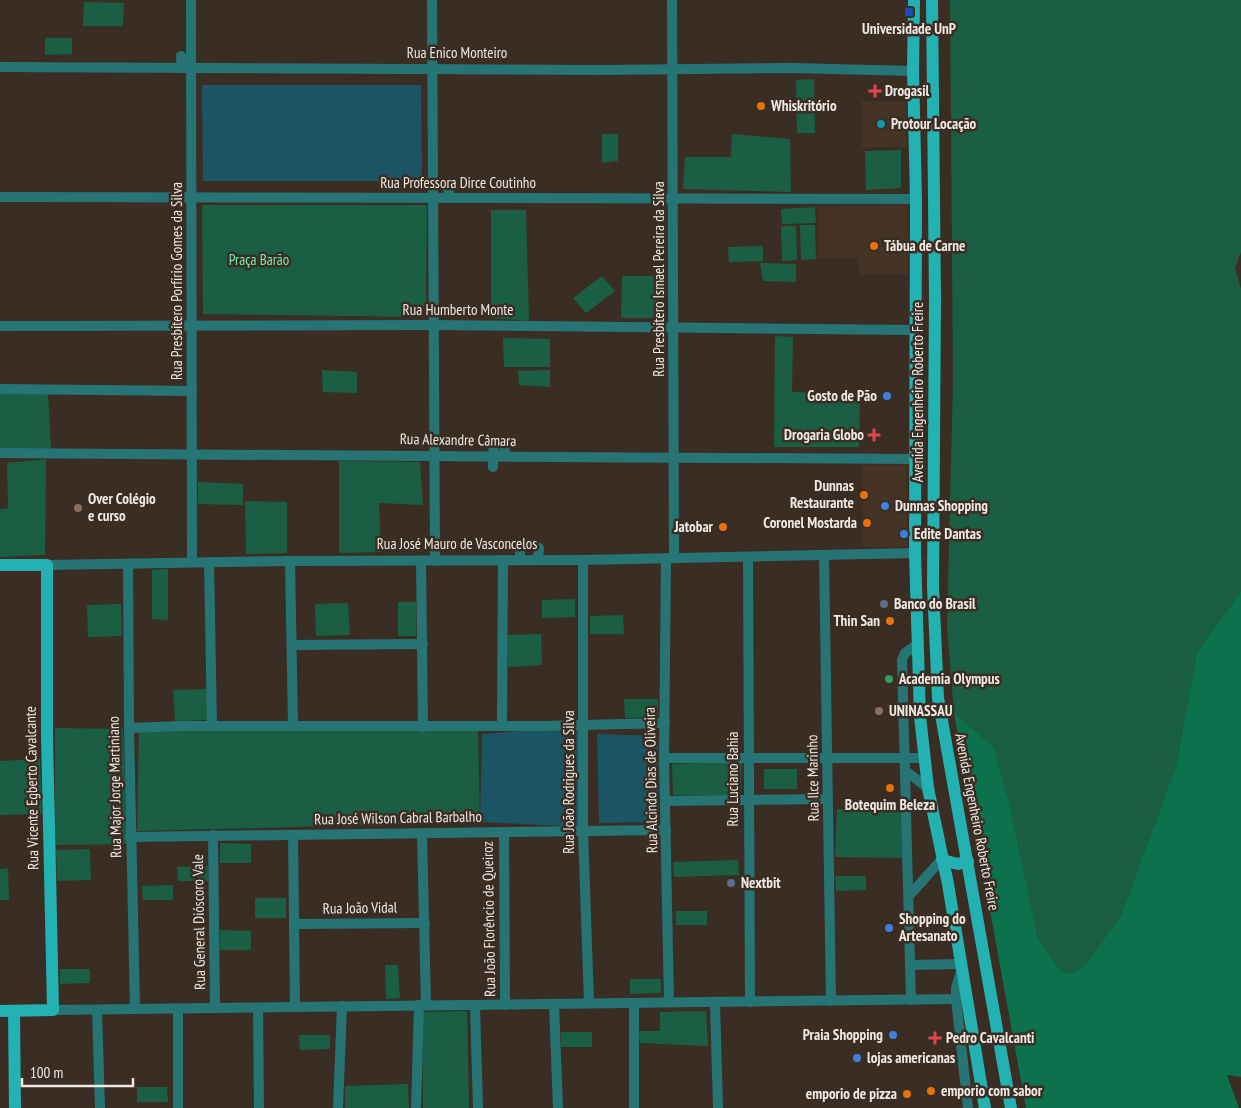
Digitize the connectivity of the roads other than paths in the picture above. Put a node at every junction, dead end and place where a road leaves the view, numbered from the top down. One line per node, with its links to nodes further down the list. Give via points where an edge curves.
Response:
1 (191, 0): 9 (street, Rua Presbítero Porfírio Gomes da Silva)
2 (432, 0): 10 (street)
3 (672, 0): 11 (street, Rua Presbítero Ismael Pereira da Silva)
4 (914, 0): 6 (main road, Avenida Engenheiro Roberto Freire)
5 (932, 0): 13 (main road, Avenida Engenheiro Roberto Freire)
6 (914, 23): 12 (main road, Avenida Engenheiro Roberto Freire); 13 (main road, via 922,23 925,28 928,67)
7 (181, 56): 9 (street)
8 (0, 67): 9 (street, Rua Enico Monteiro)
9 (187, 68): 10 (street, Rua Enico Monteiro); 15 (street, Rua Presbítero Porfírio Gomes da Silva)
10 (432, 68): 11 (street, Rua Enico Monteiro); 17 (street)
11 (674, 68): 12 (street, Rua Enico Monteiro); 19 (street, Rua Presbítero Ismael Pereira da Silva)
12 (913, 71): 20 (main road, Avenida Engenheiro Roberto Freire)
13 (932, 76): 83 (main road, Avenida Engenheiro Roberto Freire, via 935,298 933,587 936,656 938,698)
14 (448, 185): 18 (street)
15 (193, 196): 16 (street, Rua Professora Dirce Coutinho); 17 (street, Rua Professora Dirce Coutinho); 23 (street, Rua Presbítero Porfírio Gomes da Silva)
16 (0, 197)
17 (432, 198): 18 (street, Rua Professora Dirce Coutinho); 21 (street)
18 (449, 198): 19 (street, Rua Professora Dirce Coutinho)
19 (673, 198): 20 (street, Rua Professora Dirce Coutinho); 24 (street, Rua Presbítero Ismael Pereira da Silva)
20 (916, 199): 25 (main road, Avenida Engenheiro Roberto Freire)
21 (433, 325): 23 (street, Rua Humberto Monte); 24 (street, Rua Humberto Monte); 32 (street)
22 (0, 326): 23 (street, Rua Humberto Monte)
23 (192, 326): 27 (street, Rua Presbítero Porfírio Gomes da Silva)
24 (674, 327): 25 (street, Rua Humberto Monte); 35 (street, Rua Presbítero Ismael Pereira da Silva)
25 (916, 330): 34 (main road, Avenida Engenheiro Roberto Freire)
26 (0, 389): 27 (street)
27 (192, 391): 31 (street, Rua Presbítero Porfírio Gomes da Silva)
28 (493, 442): 33 (street)
29 (504, 443): 33 (street)
30 (0, 453): 31 (street, Rua Alexandre Câmara)
31 (193, 454): 32 (street, Rua Alexandre Câmara); 50 (street, Rua Presbítero Porfírio Gomes da Silva)
32 (434, 455): 33 (street, Rua Alexandre Câmara); 49 (street)
33 (497, 456): 35 (street, Rua Alexandre Câmara); 36 (street)
34 (916, 459): 35 (street, Rua Alexandre Câmara); 39 (main road, Avenida Engenheiro Roberto Freire)
35 (674, 460): 42 (street, Rua Presbítero Ismael Pereira da Silva)
36 (493, 467)
37 (520, 546): 44 (street)
38 (539, 548): 45 (street)
39 (915, 553): 40 (street, Rua José Mauro de Vasconcelos); 57 (main road, Avenida Engenheiro Roberto Freire)
40 (824, 556): 41 (street, Rua José Mauro de Vasconcelos); 65 (street, Rua Ilce Marinho)
41 (748, 557): 42 (street, Rua José Mauro de Vasconcelos); 69 (street, Rua Luciano Bahia)
42 (670, 558): 46 (street, Rua José Mauro de Vasconcelos); 58 (street, Rua Alcindo Dias de Oliveira)
43 (503, 560): 44 (street, Rua José Mauro de Vasconcelos); 49 (street, Rua José Mauro de Vasconcelos); 62 (street)
44 (520, 560): 45 (street, Rua José Mauro de Vasconcelos)
45 (538, 560): 46 (street, Rua José Mauro de Vasconcelos)
46 (583, 560): 59 (street, Rua João Rodrigues da Silva)
47 (290, 561): 48 (street, Rua José Mauro de Vasconcelos); 51 (street, Rua José Mauro de Vasconcelos); 56 (street)
48 (421, 561): 49 (street, Rua José Mauro de Vasconcelos); 55 (street)
49 (435, 561)
50 (192, 562): 51 (street, Rua José Mauro de Vasconcelos); 52 (street, Rua José Mauro de Vasconcelos)
51 (209, 562): 60 (street)
52 (128, 564): 53 (street, Rua José Mauro de Vasconcelos); 64 (street, Rua Major Jorge Martiniano)
53 (47, 565): 54 (main road, Rua José Mauro de Vasconcelos); 109 (main road, Rua Vicente Egberto Cavalcante)
54 (0, 566)
55 (423, 644): 56 (street); 63 (street)
56 (292, 645): 61 (street)
57 (916, 645): 66 (street, via 905,653 902,660); 68 (main road, Avenida Engenheiro Roberto Freire)
58 (665, 723): 59 (street); 67 (street, Rua Alcindo Dias de Oliveira)
59 (583, 724): 62 (street); 76 (street, Rua João Rodrigues da Silva)
60 (212, 726): 61 (street); 64 (street)
61 (293, 726): 63 (street)
62 (502, 726): 63 (street)
63 (423, 727)
64 (129, 728): 81 (street, Rua Major Jorge Martiniano)
65 (828, 757): 66 (street); 69 (street); 72 (street, Rua Ilce Marinho)
66 (906, 757): 68 (street); 70 (street)
67 (664, 758): 69 (street); 73 (street, Rua Alcindo Dias de Oliveira)
68 (924, 758): 71 (main road, Avenida Engenheiro Roberto Freire)
69 (748, 759): 74 (street, Rua Luciano Bahia)
70 (907, 772): 71 (street); 85 (street)
71 (928, 788): 82 (main road, Avenida Engenheiro Roberto Freire)
72 (828, 799): 74 (street); 93 (street, Rua Ilce Marinho)
73 (665, 801): 74 (street); 75 (street, Rua Alcindo Dias de Oliveira)
74 (748, 802): 96 (street, Rua Luciano Bahia)
75 (666, 830): 76 (street, Rua José Wilson Cabral Barbalho); 94 (street, Rua Alcindo Dias de Oliveira)
76 (583, 831): 77 (street, Rua José Wilson Cabral Barbalho); 97 (street, Rua João Rodrigues da Silva)
77 (504, 832): 78 (street, Rua José Wilson Cabral Barbalho); 102 (street, Rua João Florêncio de Queiroz)
78 (422, 833): 80 (street, Rua José Wilson Cabral Barbalho); 86 (street)
79 (212, 835): 80 (street, Rua José Wilson Cabral Barbalho); 81 (street, Rua José Wilson Cabral Barbalho); 105 (street, Rua General Dióscoro Vale)
80 (293, 835): 87 (street)
81 (130, 837): 107 (street, Rua Major Jorge Martiniano)
82 (942, 859): 83 (main road, via 958,864); 84 (main road, Avenida Engenheiro Roberto Freire); 85 (street)
83 (968, 861): 88 (main road, Avenida Engenheiro Roberto Freire)
84 (948, 884): 88 (main road, via 962,882 972,922); 90 (main road, Avenida Engenheiro Roberto Freire)
85 (909, 896): 89 (street)
86 (425, 922): 87 (street, Rua João Vidal); 100 (street)
87 (296, 924): 104 (street)
88 (981, 932): 125 (main road, Avenida Engenheiro Roberto Freire)
89 (912, 965): 90 (street); 92 (street)
90 (961, 966): 91 (street); 124 (main road, Avenida Engenheiro Roberto Freire)
91 (956, 999): 92 (street); 123 (street)
92 (911, 1000): 93 (street)
93 (831, 1001): 96 (street)
94 (669, 1002): 95 (street); 98 (street)
95 (715, 1002): 96 (street); 122 (street)
96 (750, 1002)
97 (589, 1003): 98 (street); 99 (street)
98 (634, 1003): 121 (street)
99 (554, 1004): 102 (street); 120 (street)
100 (422, 1005): 101 (street); 103 (street); 118 (street)
101 (475, 1005): 102 (street); 119 (street)
102 (505, 1005)
103 (342, 1006): 104 (street); 117 (street)
104 (295, 1007): 106 (street)
105 (215, 1008): 106 (street); 108 (street)
106 (258, 1008): 116 (street)
107 (135, 1009): 108 (street); 110 (street)
108 (178, 1009): 115 (street)
109 (52, 1010): 110 (street); 112 (main road)
110 (97, 1010): 114 (street)
111 (0, 1011): 112 (main road)
112 (14, 1011): 113 (main road)
113 (15, 1108)
114 (100, 1108)
115 (178, 1108)
116 (259, 1108)
117 (338, 1108)
118 (416, 1108)
119 (478, 1108)
120 (558, 1108)
121 (634, 1108)
122 (718, 1108)
123 (968, 1108)
124 (985, 1108)
125 (1011, 1108)

